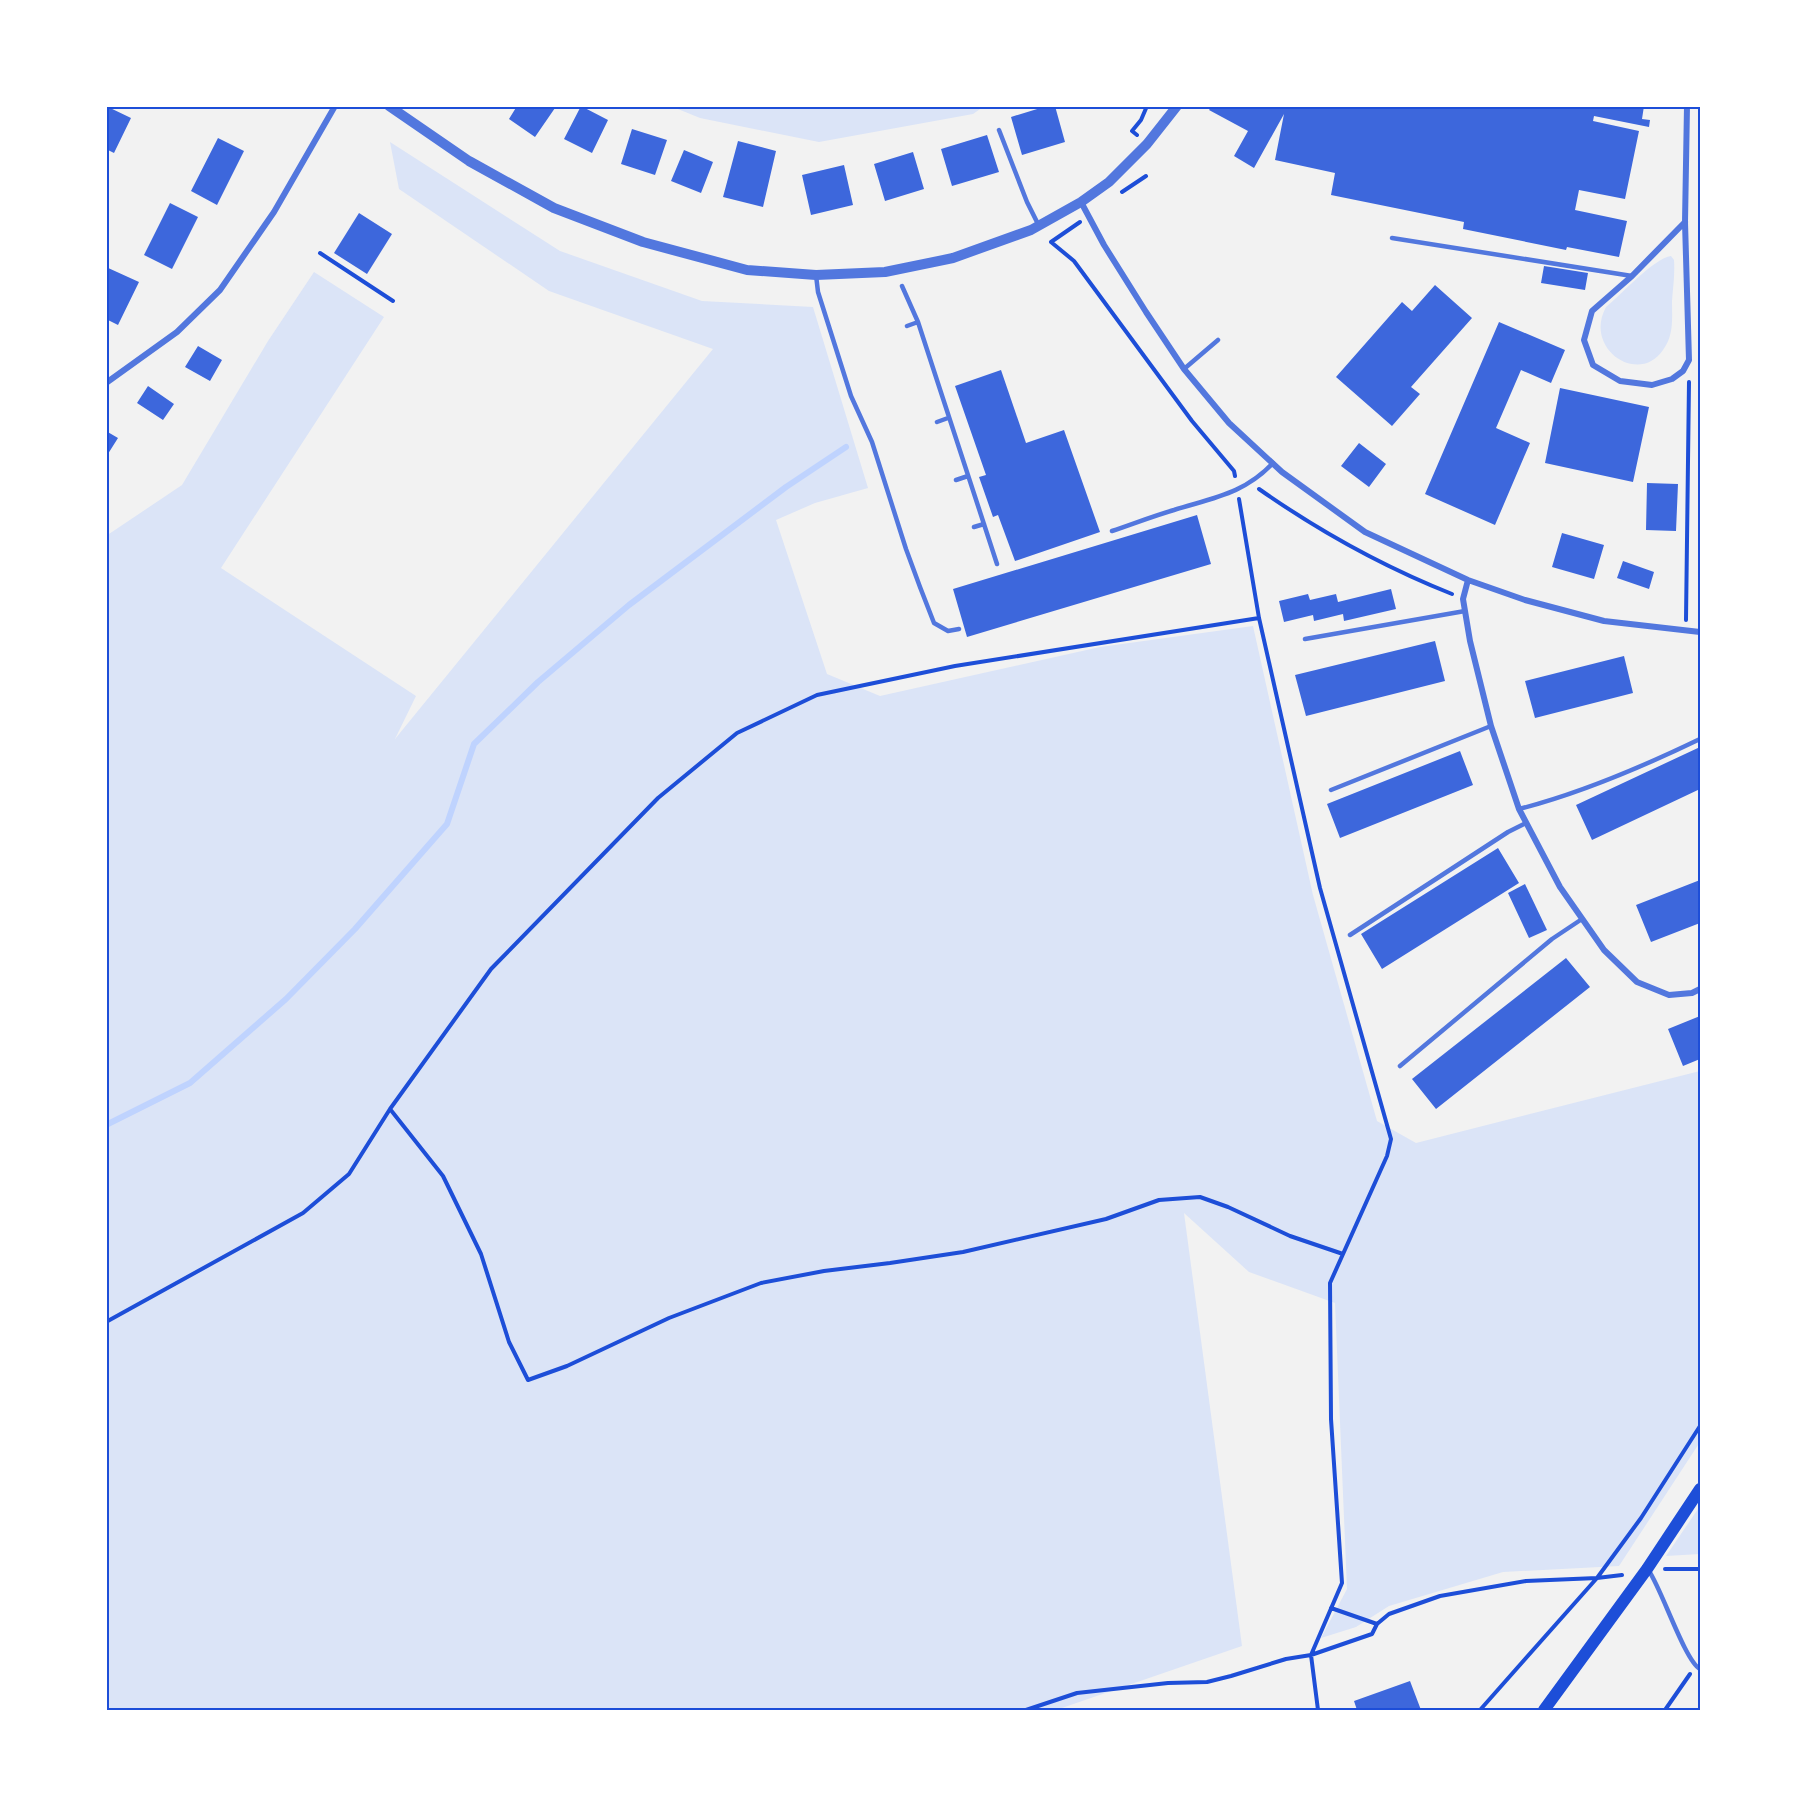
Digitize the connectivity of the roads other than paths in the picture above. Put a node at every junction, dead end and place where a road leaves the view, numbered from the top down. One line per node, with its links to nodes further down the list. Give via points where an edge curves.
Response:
1 (335, 106): 19 (street, via 274,212 220,290 177,332)
2 (389, 106): 10 (street, via 469,162 554,208 644,242 747,270)
3 (1177, 106): 6 (street, via 1117,175)
4 (1687, 106): 7 (street)
5 (999, 130): 8 (lane)
6 (1081, 202): 8 (street); 16 (street)
7 (1685, 222): 11 (street); 11 (street, via 1689,360 1683,371 1652,385 1620,381 1593,365 1584,340 1592,311)
8 (1039, 226): 10 (street, via 953,258 885,272)
9 (1392, 238): 11 (lane)
10 (816, 275): 31 (lane, via 851,396 872,442 934,623 948,631)
11 (1632, 276)
12 (902, 286): 13 (lane)
13 (918, 322): 14 (lane); 17 (lane)
14 (907, 326)
15 (1218, 340): 16 (lane)
16 (1184, 369): 22 (street, via 1229,423)
17 (933, 370): 18 (lane); 20 (lane)
18 (925, 373)
19 (106, 383)
20 (948, 418): 21 (lane); 23 (lane)
21 (937, 422)
22 (1273, 464): 27 (lane, via 1258,478 1219,497); 29 (street, via 1365,532)
23 (968, 476): 24 (lane); 25 (lane)
24 (956, 480)
25 (984, 524): 26 (lane); 28 (lane)
26 (974, 527)
27 (1112, 531)
28 (998, 564)
29 (1468, 580): 30 (street, via 1463,599); 32 (street, via 1604,621)
30 (1465, 611): 33 (lane); 34 (street)
31 (959, 629)
32 (1701, 632)
33 (1305, 639)
34 (1491, 726): 36 (lane); 37 (street)
35 (1701, 739): 37 (lane, via 1646,765)
36 (1331, 790)
37 (1519, 809): 38 (street)
38 (1526, 823): 39 (street, via 1560,887); 40 (lane)
39 (1582, 918): 41 (street, via 1604,950 1637,982 1669,995); 42 (lane)
40 (1350, 935)
41 (1701, 989)
42 (1400, 1066)
43 (1701, 1490): 44 (main road)
44 (1647, 1569): 45 (lane); 46 (main road)
45 (1698, 1668)
46 (1544, 1710)

